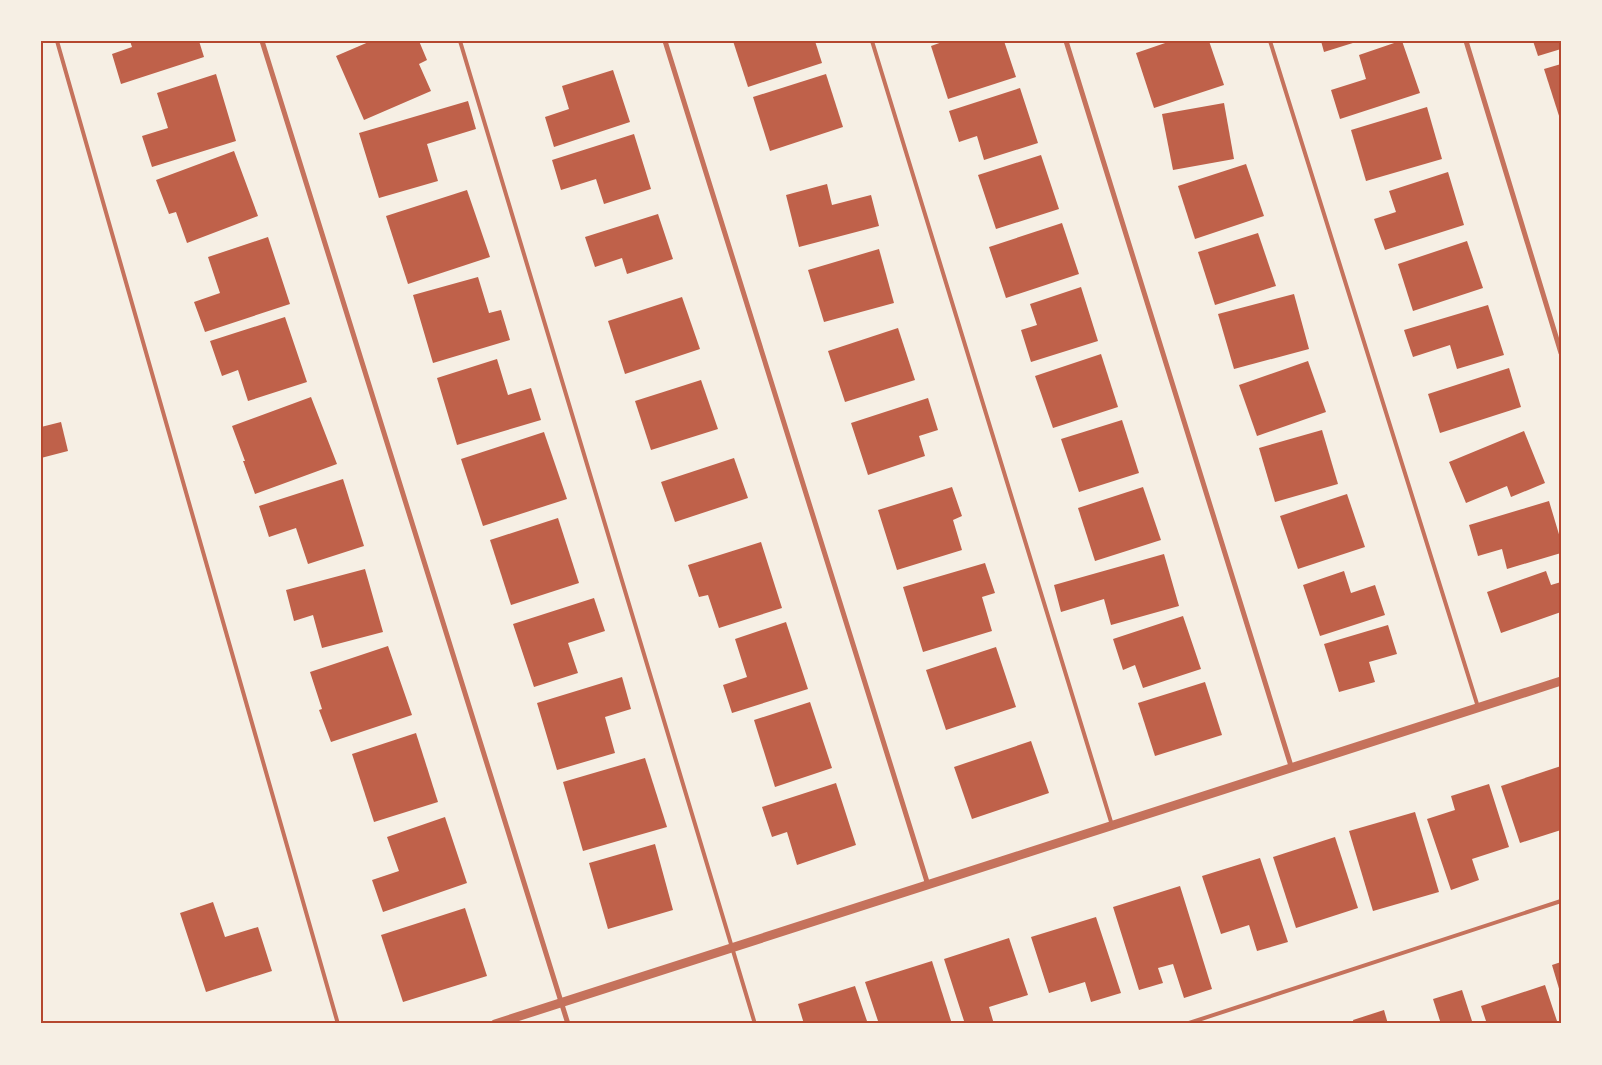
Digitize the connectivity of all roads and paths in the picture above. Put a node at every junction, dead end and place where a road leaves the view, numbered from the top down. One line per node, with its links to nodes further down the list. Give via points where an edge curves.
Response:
1 (57, 41): 18 (lane)
2 (262, 41): 17 (street)
3 (460, 41): 16 (lane)
4 (665, 41): 14 (street)
5 (872, 41): 13 (lane)
6 (1066, 41): 12 (street)
7 (1270, 41): 11 (lane)
8 (1466, 41): 9 (street)
9 (1561, 353)
10 (1561, 682): 11 (street)
11 (1478, 707): 12 (street)
12 (1291, 766): 13 (street)
13 (1112, 825): 14 (street)
14 (928, 885): 16 (street)
15 (1561, 901): 22 (lane)
16 (733, 948): 17 (street); 21 (lane)
17 (562, 1003): 19 (street); 20 (street)
18 (338, 1024)
19 (495, 1024)
20 (568, 1024)
21 (756, 1024)
22 (1186, 1024)

